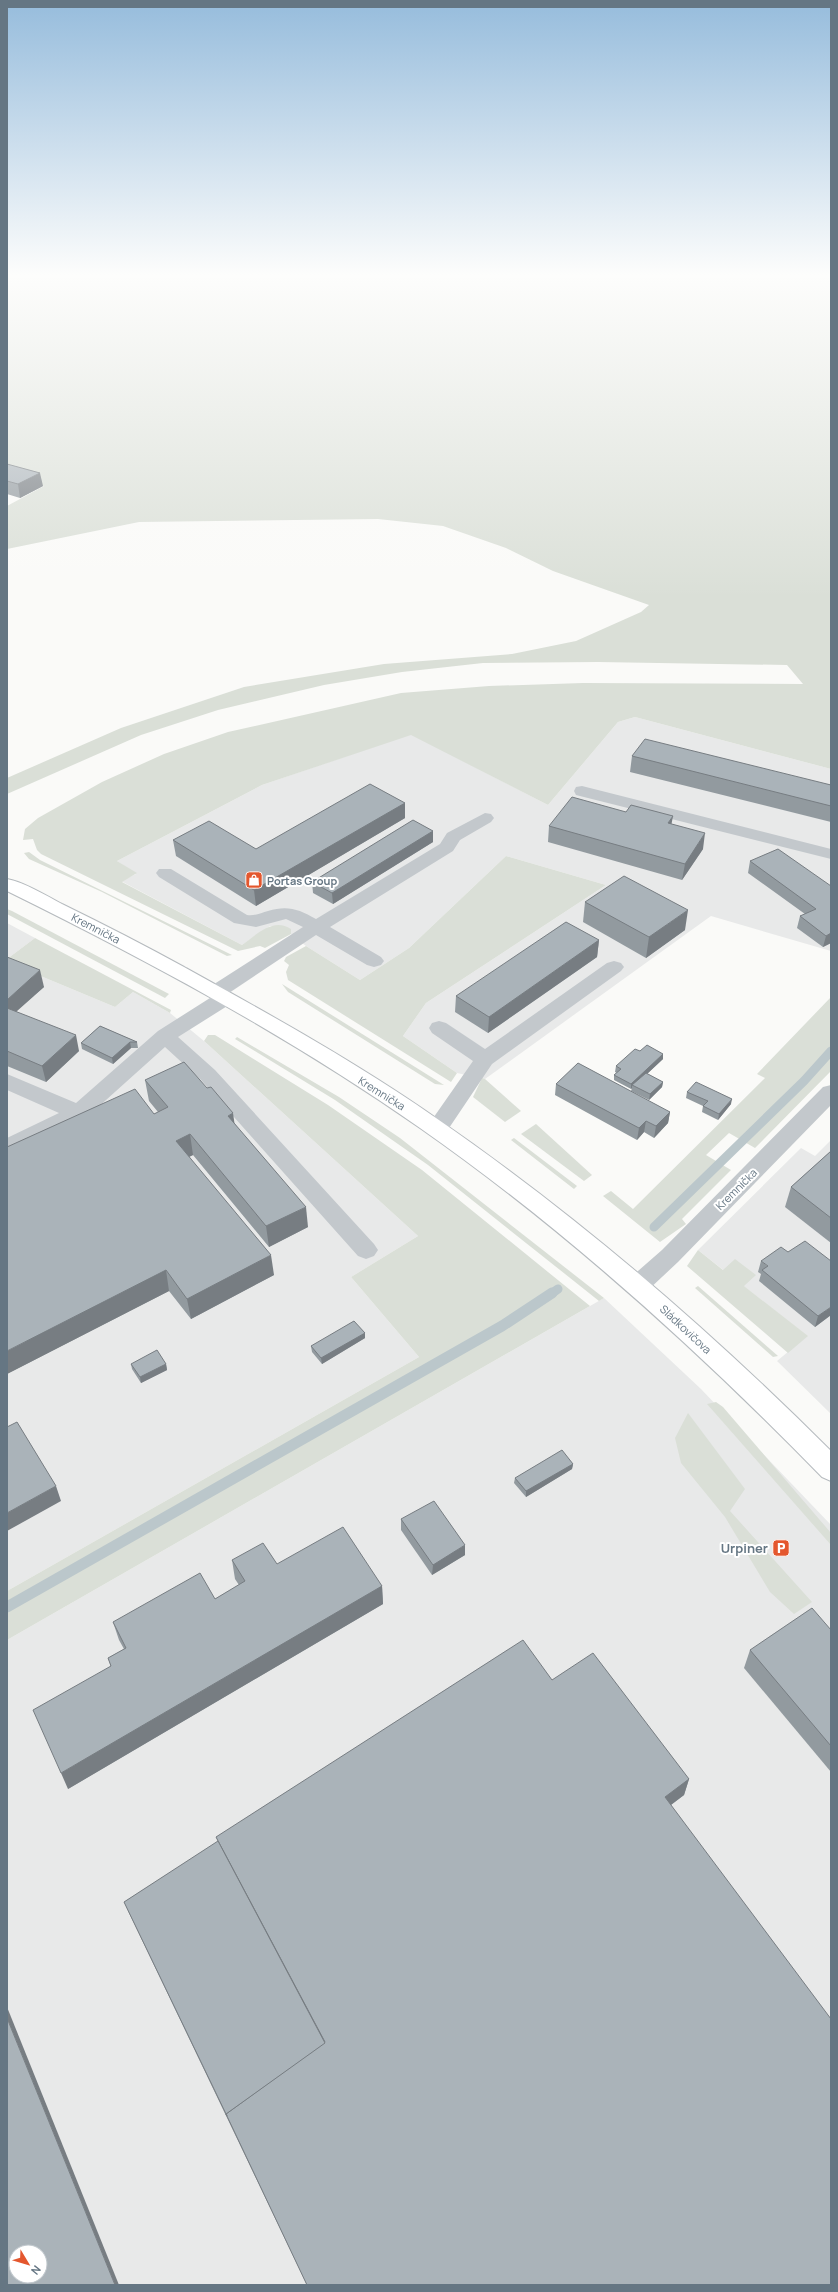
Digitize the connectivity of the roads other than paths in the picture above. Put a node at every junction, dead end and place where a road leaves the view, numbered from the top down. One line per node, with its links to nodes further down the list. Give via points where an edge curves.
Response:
1 (582, 791): 3 (lane)
2 (485, 818): 6 (lane, via 453,837 447,847)
3 (831, 854)
4 (166, 873): 6 (lane, via 241,919 252,923 283,912 294,914)
5 (7, 884): 9 (main road, Kremnička, via 116,938)
6 (316, 927): 7 (lane); 9 (lane)
7 (374, 961)
8 (614, 967): 12 (lane)
9 (220, 996): 11 (lane); 16 (main road, Kremnička, via 387,1095)
10 (439, 1028): 12 (lane)
11 (162, 1038): 15 (lane); 19 (lane, via 208,1074)
12 (485, 1059): 16 (lane)
13 (7, 1081): 15 (lane)
14 (831, 1092): 20 (lane, Kremnička, via 670,1256)
15 (78, 1113): 17 (lane)
16 (437, 1129): 18 (main road, Kremnička)
17 (7, 1147)
18 (531, 1200): 20 (main road, Sládkovičova)
19 (366, 1250)
20 (638, 1285): 21 (main road, Sládkovičova, via 758,1395)
21 (831, 1469)

